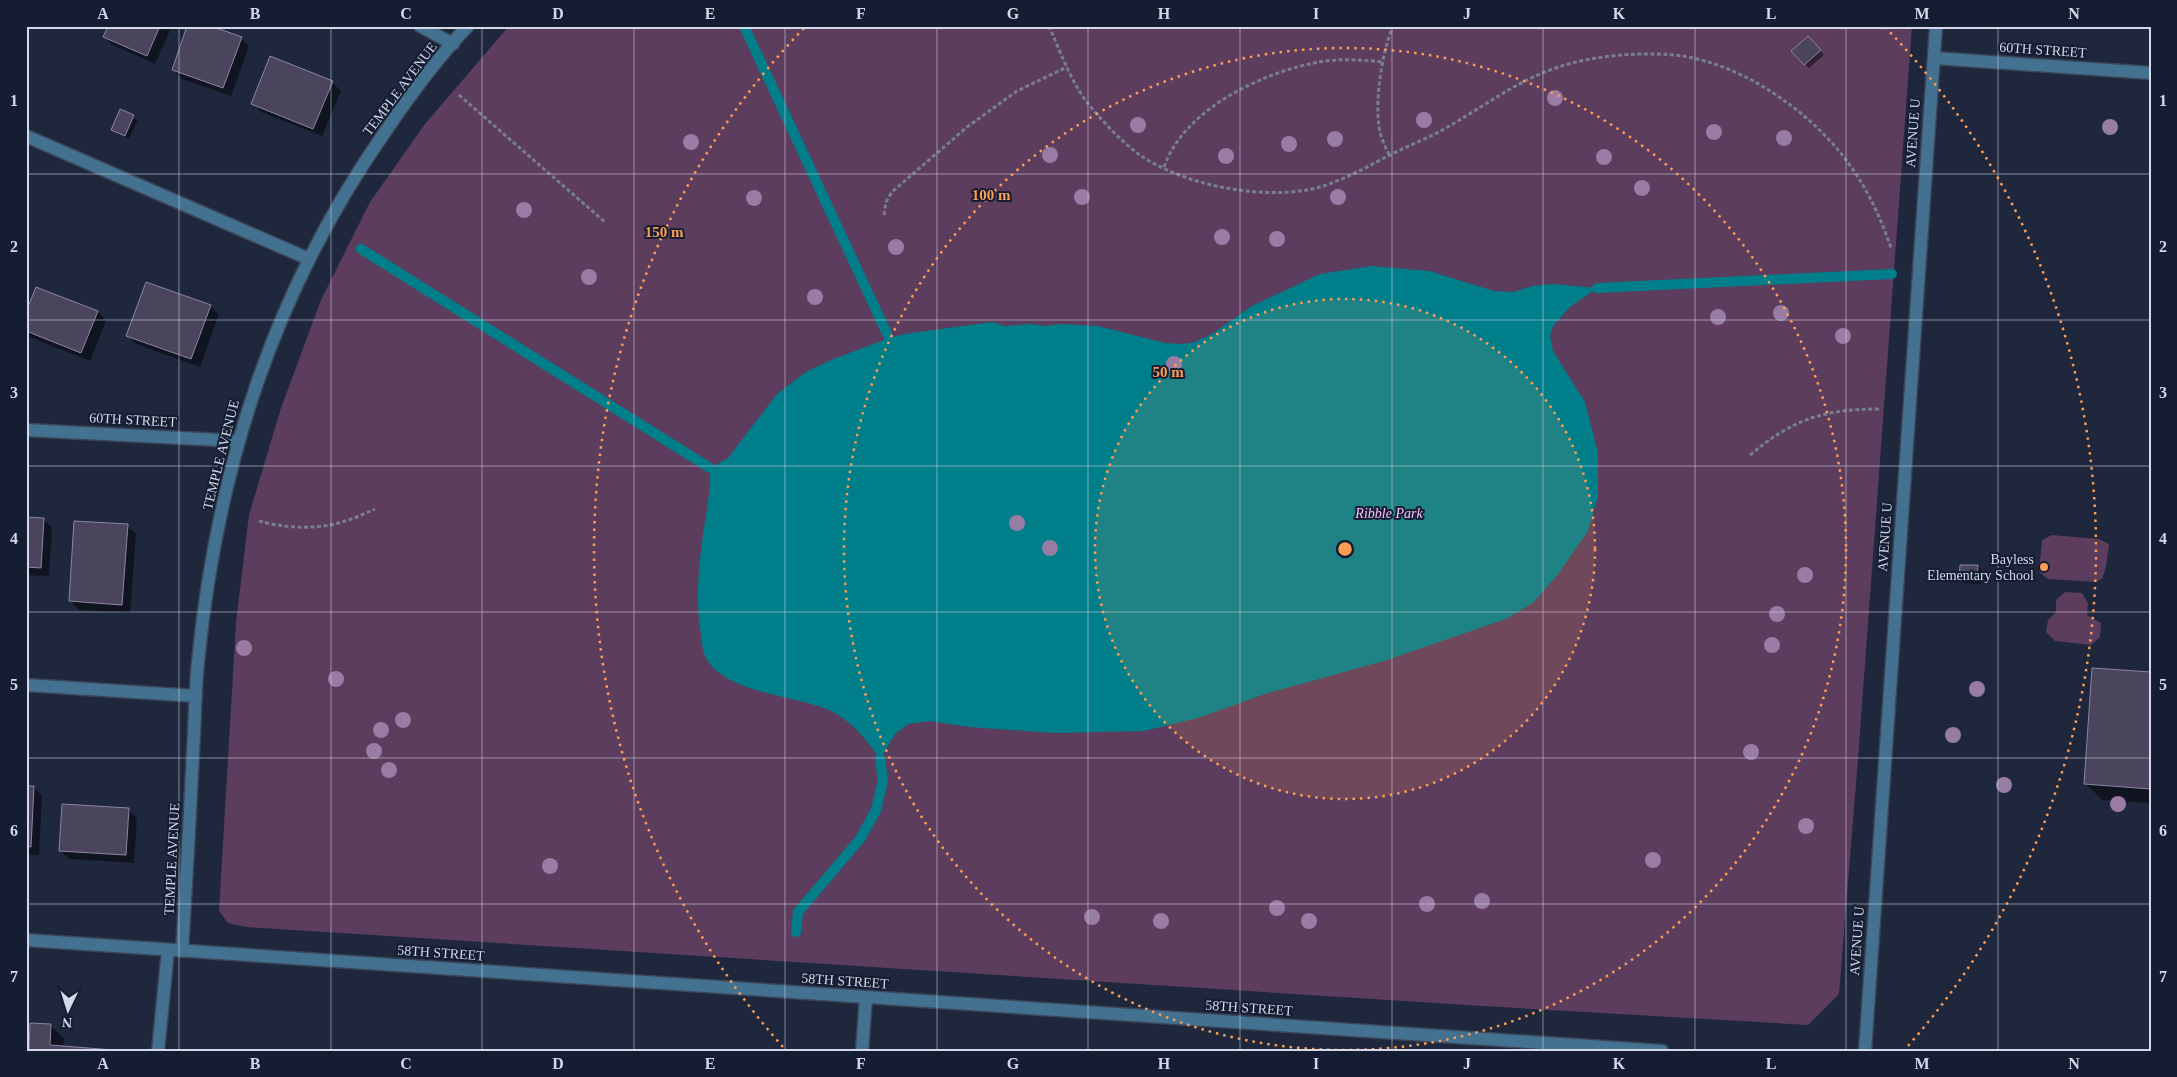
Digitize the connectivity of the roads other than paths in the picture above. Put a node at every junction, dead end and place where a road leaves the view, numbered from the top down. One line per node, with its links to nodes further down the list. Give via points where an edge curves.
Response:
1 (420, 26): 4 (street)
2 (468, 26): 4 (street, TEMPLE AVENUE)
3 (1936, 26): 5 (street, AVENUE U)
4 (453, 44): 8 (street, TEMPLE AVENUE, via 409,97 360,167)
5 (1934, 58): 6 (street, 60TH STREET); 20 (street, AVENUE U)
6 (2151, 73)
7 (26, 136): 8 (street)
8 (308, 259): 10 (street, TEMPLE AVENUE, via 281,317)
9 (26, 430): 10 (street, 60TH STREET)
10 (238, 441): 12 (street, TEMPLE AVENUE, via 212,561)
11 (26, 685): 12 (street)
12 (196, 696): 15 (street, TEMPLE AVENUE)
13 (26, 940): 14 (street, 58TH STREET)
14 (168, 950): 15 (street, 58TH STREET); 17 (street)
15 (182, 951): 16 (street, 58TH STREET)
16 (866, 997): 18 (street); 19 (street, 58TH STREET)
17 (158, 1051)
18 (862, 1051)
19 (1662, 1051)
20 (1865, 1051)

